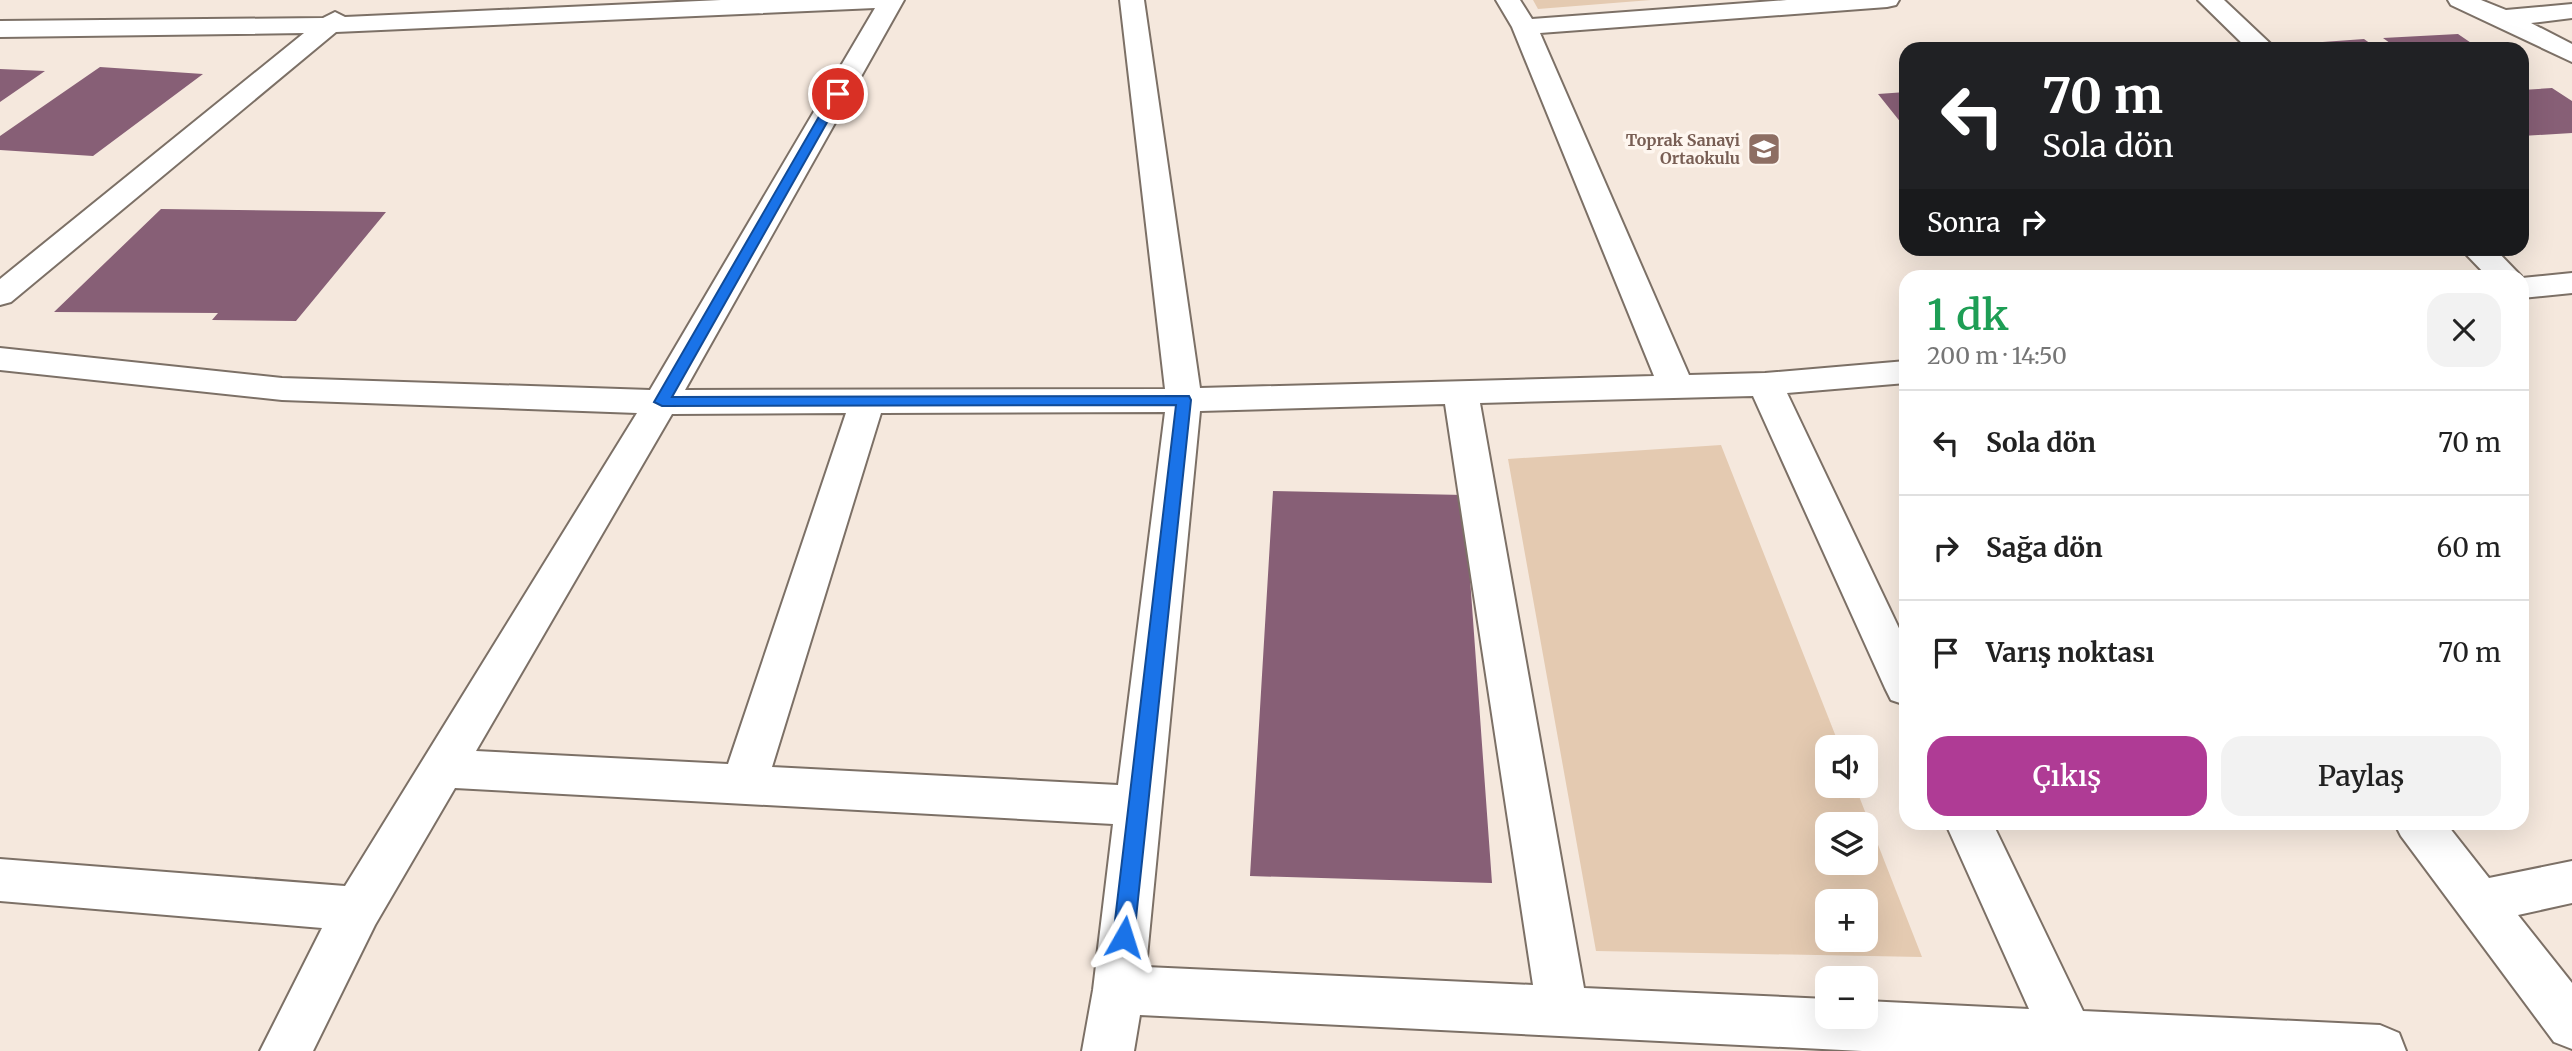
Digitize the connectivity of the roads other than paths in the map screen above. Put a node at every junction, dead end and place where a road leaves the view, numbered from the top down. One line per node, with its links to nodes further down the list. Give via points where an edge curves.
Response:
1 (358, 0): 11 (street)
2 (887, 0): 11 (street)
3 (892, 0): 27 (street)
4 (1132, 0): 26 (street)
5 (1508, 0): 12 (street)
6 (1887, 0): 12 (street)
7 (2210, 0): 14 (street)
8 (2460, 0): 10 (street)
9 (2572, 10): 10 (street)
10 (2503, 18): 15 (street)
11 (328, 25): 13 (street); 20 (street)
12 (1525, 27): 24 (street)
13 (0, 29)
14 (2255, 42)
15 (2572, 54)
16 (2484, 256): 17 (street)
17 (2499, 270)
18 (2572, 283): 19 (street)
19 (2529, 287)
20 (0, 295)
21 (0, 359): 27 (street, via 282,389)
22 (1899, 373): 23 (street)
23 (1765, 384): 24 (street); 29 (street)
24 (1676, 386): 25 (street)
25 (1461, 392): 26 (street); 40 (street)
26 (1184, 400): 28 (street); 32 (street)
27 (662, 402): 28 (street); 30 (street)
28 (867, 402): 31 (street)
29 (1899, 673)
30 (442, 768): 31 (street); 38 (street)
31 (744, 785): 32 (street)
32 (1138, 806): 39 (street)
33 (1972, 830): 42 (street)
34 (2423, 830): 37 (street)
35 (0, 880): 38 (street)
36 (2572, 882): 37 (street)
37 (2477, 902): 41 (street)
38 (358, 909): 43 (street)
39 (1118, 990): 40 (street); 44 (street)
40 (1563, 1012): 42 (street)
41 (2572, 1024)
42 (2068, 1036): 45 (street)
43 (286, 1051)
44 (1108, 1051)
45 (2380, 1051)

